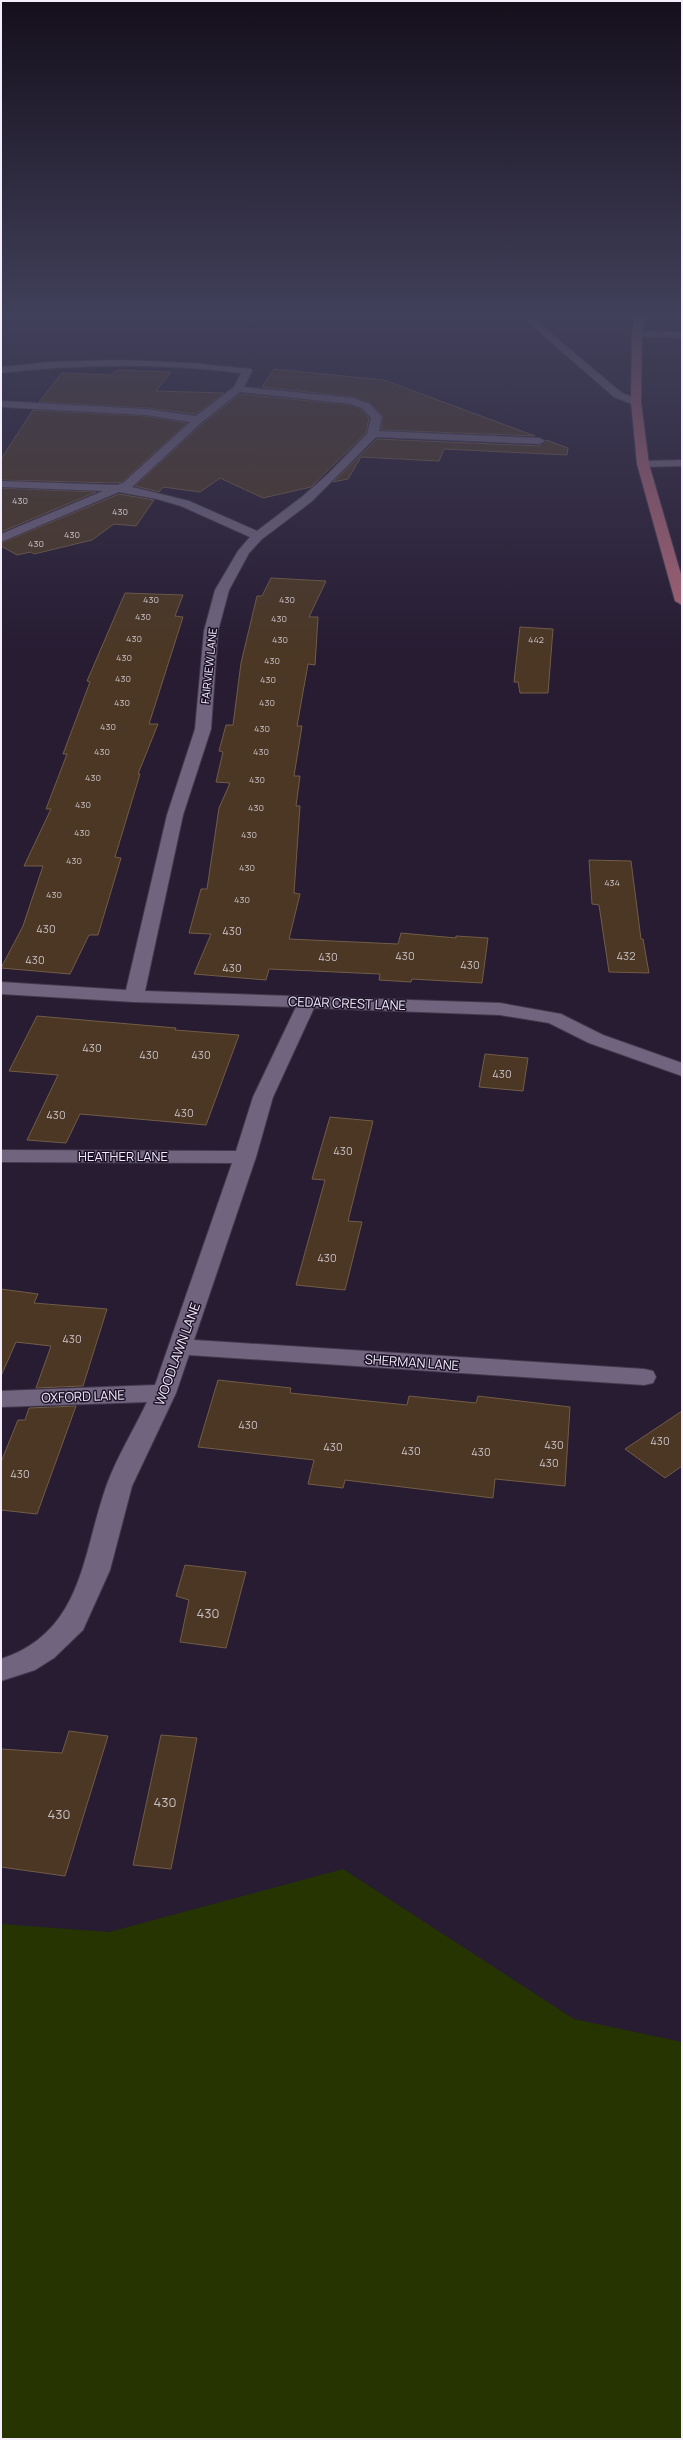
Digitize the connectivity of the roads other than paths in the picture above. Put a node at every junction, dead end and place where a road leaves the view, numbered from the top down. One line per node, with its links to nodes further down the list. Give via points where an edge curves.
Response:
1 (188, 429): 9 (street, via 127,484)
2 (374, 429): 4 (street)
3 (639, 429): 7 (main road)
4 (373, 434): 5 (street); 10 (street, FAIRVIEW LANE, via 307,499)
5 (539, 441)
6 (682, 463): 7 (street)
7 (643, 464): 12 (main road)
8 (1, 484): 9 (street)
9 (116, 490): 10 (street, via 157,496 182,503); 11 (street)
10 (258, 536): 14 (street, FAIRVIEW LANE, via 244,551 222,590 211,631 203,729 175,815)
11 (1, 538)
12 (682, 601)
13 (1, 988): 14 (street, CEDAR CREST LANE)
14 (134, 996): 15 (street, CEDAR CREST LANE)
15 (308, 1002): 16 (street, CEDAR CREST LANE, via 500,1009 554,1018 596,1040); 18 (street, WOODLAWN LANE, via 274,1070 250,1130)
16 (682, 1070)
17 (1, 1156): 18 (street, HEATHER LANE)
18 (245, 1157): 19 (street, WOODLAWN LANE)
19 (180, 1347): 20 (street, SHERMAN LANE); 21 (street, WOODLAWN LANE)
20 (644, 1377)
21 (164, 1394): 22 (street, OXFORD LANE); 23 (street, WOODLAWN LANE, via 119,1486 97,1570 73,1622 44,1650 25,1662)
22 (1, 1399)
23 (1, 1670)

